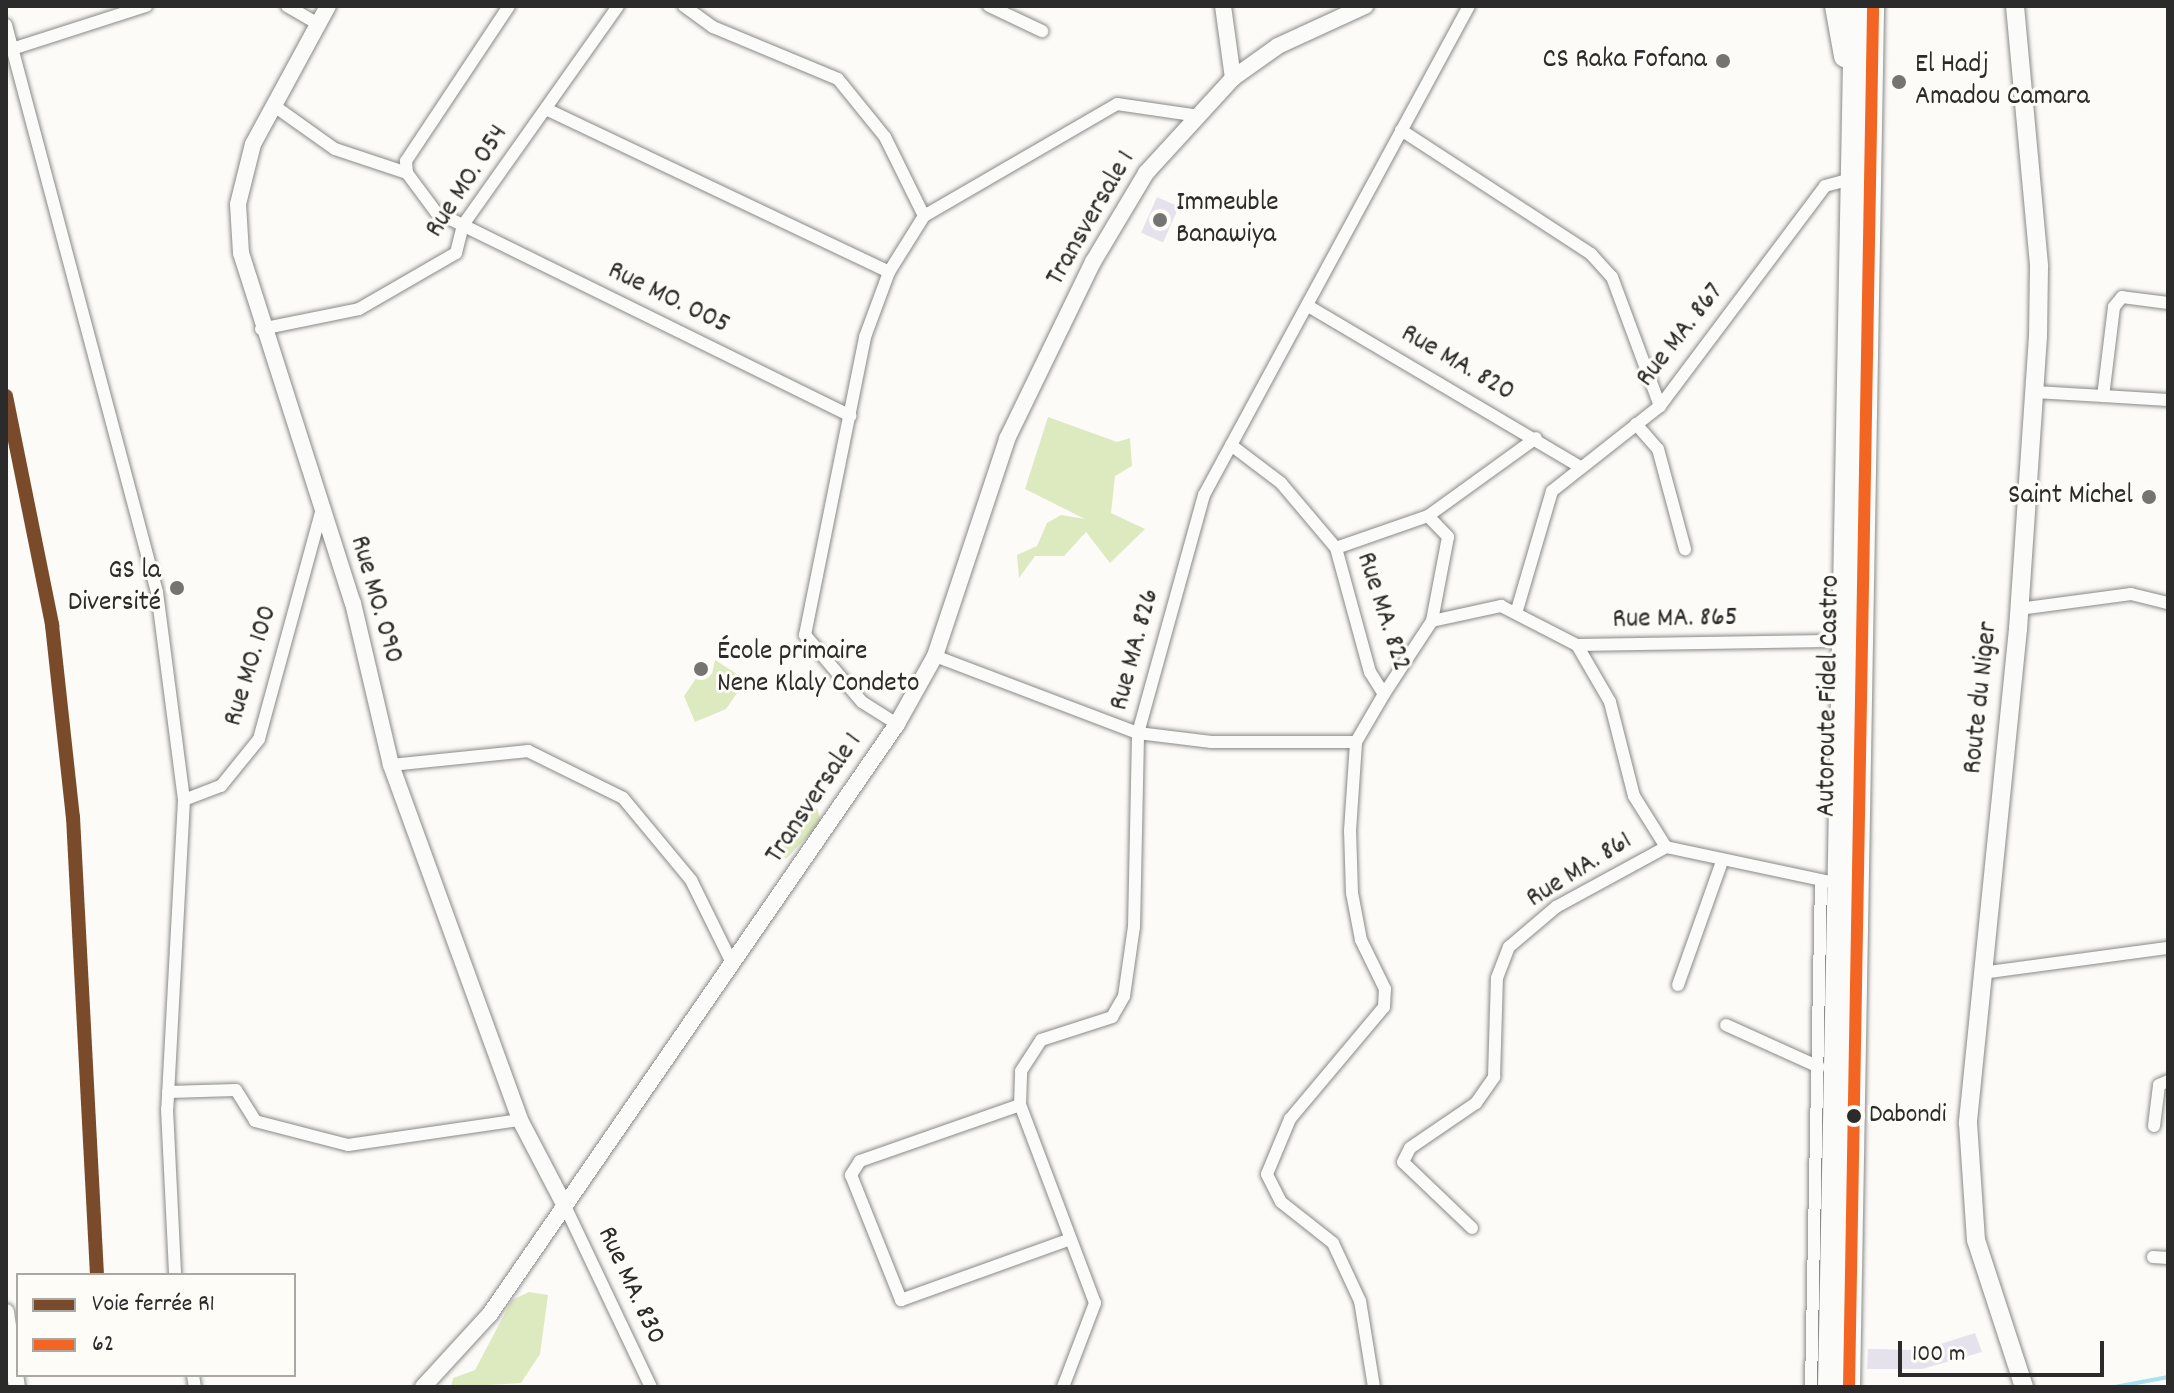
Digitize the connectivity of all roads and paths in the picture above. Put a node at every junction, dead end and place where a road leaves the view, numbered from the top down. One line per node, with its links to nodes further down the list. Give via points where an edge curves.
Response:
1 (146, 6): 18 (street)
2 (287, 6): 15 (street)
3 (328, 6): 15 (main road, Rue MO. 090)
4 (509, 6): 25 (street, via 406,161)
5 (618, 6): 22 (street, Rue MO. 054)
6 (684, 6): 27 (street, via 713,27 838,79 885,137)
7 (989, 6): 17 (street)
8 (1223, 6): 19 (main road)
9 (1365, 6): 19 (main road, Transversale 1, via 1278,46)
10 (1469, 6): 24 (street, Rue MA. 826)
11 (1836, 6): 21 (highway)
12 (1855, 6): 21 (highway, Autoroute Fidel Castro)
13 (1873, 6): 87 (highway, Autoroute Fidel Castro)
14 (2015, 6): 33 (main road, Route du Niger, via 2039,267)
15 (318, 24): 20 (main road, Rue MO. 090)
16 (6, 25): 18 (street)
17 (1042, 31)
18 (12, 49): 58 (street, via 157,592)
19 (1233, 78): 23 (main road, Transversale 1)
20 (273, 105): 25 (street, via 335,149); 32 (main road, Rue MO. 090, via 253,144 238,204 241,253)
21 (1854, 107): 26 (highway, Autoroute Fidel Castro)
22 (546, 109): 28 (street, Rue MO. 054); 29 (street)
23 (1192, 115): 27 (street, via 1117,104); 52 (main road, Transversale 1, via 1146,173 1093,262 1007,439)
24 (1401, 130): 31 (street, Rue MA. 826); 36 (street, via 1591,254 1612,277)
25 (407, 173): 28 (street, Rue MO. 005, via 436,212)
26 (1851, 179): 36 (street, Rue MA. 867, via 1825,186); 50 (highway, Autoroute Fidel Castro)
27 (924, 216): 29 (street)
28 (463, 225): 32 (street, Rue MO. 054, via 456,253 359,309); 37 (street, Rue MO. 005)
29 (889, 272): 37 (street, via 865,337)
30 (2168, 303): 34 (street, via 2122,297 2114,307)
31 (1308, 306): 39 (street, Rue MA. 820); 40 (street, Rue MA. 826)
32 (261, 329): 42 (main road, Rue MO. 090)
33 (2035, 392): 34 (street); 47 (main road, Route du Niger)
34 (2103, 396): 35 (street)
35 (2168, 400)
36 (1660, 406): 38 (street, Rue MA. 867)
37 (851, 416): 54 (street, via 805,635 862,702)
38 (1636, 424): 41 (street, Rue MA. 867); 45 (street, via 1658,449)
39 (1536, 438): 41 (street, Rue MA. 820); 43 (street)
40 (1231, 445): 44 (street, Rue MA. 822, via 1281,483); 55 (street, Rue MA. 826, via 1204,495)
41 (1580, 467): 48 (street, Rue MA. 867, via 1552,491)
42 (321, 512): 57 (main road, Rue MO. 090, via 353,603); 58 (street, Rue MO. 100, via 259,739 221,786)
43 (1428, 516): 44 (street); 49 (street, via 1441,525 1448,546)
44 (1336, 548): 53 (street, Rue MA. 822, via 1370,672)
45 (1685, 549)
46 (2168, 603): 47 (street, via 2131,594)
47 (2019, 609): 64 (main road, Route du Niger)
48 (1517, 610): 49 (street, via 1501,606); 51 (street, Rue MA. 865)
49 (1432, 621): 53 (street)
50 (1843, 641): 51 (street, Rue MA. 865); 61 (highway, Autoroute Fidel Castro)
51 (1577, 645): 59 (street, via 1610,702 1634,796)
52 (935, 656): 54 (main road, Transversale 1); 55 (street)
53 (1384, 694): 56 (street)
54 (897, 724): 63 (main road, Transversale 1)
55 (1138, 733): 56 (street, via 1211,742); 70 (street, Rue MA. 826, via 1134,927 1124,996 1112,1017 1041,1040 1021,1071)
56 (1356, 742): 84 (street, via 1352,893 1361,940 1385,989 1384,1007 1290,1119 1267,1174 1281,1202 1319,1225 1333,1243 1360,1301)
57 (391, 765): 63 (street, via 528,751 623,798 691,880); 71 (main road, Rue MO. 090)
58 (184, 800): 69 (street)
59 (1666, 847): 60 (street, Rue MA. 861); 74 (street, Rue MA. 861, via 1556,907 1509,947 1497,978 1494,1077 1476,1103 1410,1148 1403,1162)
60 (1721, 864): 61 (street, Rue MA. 861); 65 (street)
61 (1830, 882): 67 (street); 86 (highway, Autoroute Fidel Castro)
62 (2168, 948): 64 (street)
63 (733, 965): 73 (main road, Transversale 1)
64 (1982, 973): 88 (main road, Route du Niger, via 1970,1096 1970,1200 1976,1240)
65 (1678, 985)
66 (1726, 1025): 67 (street)
67 (1819, 1067): 85 (street)
68 (2168, 1081): 72 (street, via 2159,1085)
69 (168, 1092): 71 (street, via 236,1090 255,1121 348,1145); 78 (street)
70 (1020, 1105): 75 (street, Rue MA. 826); 75 (street, via 860,1161 851,1175 901,1300)
71 (520, 1120): 73 (main road, Rue MO. 090)
72 (2154, 1126)
73 (565, 1206): 81 (main road, Transversale 1, via 490,1314); 82 (street, Rue MA. 830)
74 (1472, 1228)
75 (1068, 1240): 83 (street, Rue MA. 826, via 1095,1303)
76 (2153, 1257): 77 (street)
77 (2168, 1258)
78 (175, 1273)
79 (6, 1312): 80 (main road)
80 (17, 1387)
81 (423, 1387)
82 (651, 1387)
83 (1063, 1387)
84 (1374, 1387)
85 (1811, 1387)
86 (1829, 1387)
87 (1849, 1387)
88 (2024, 1387)

